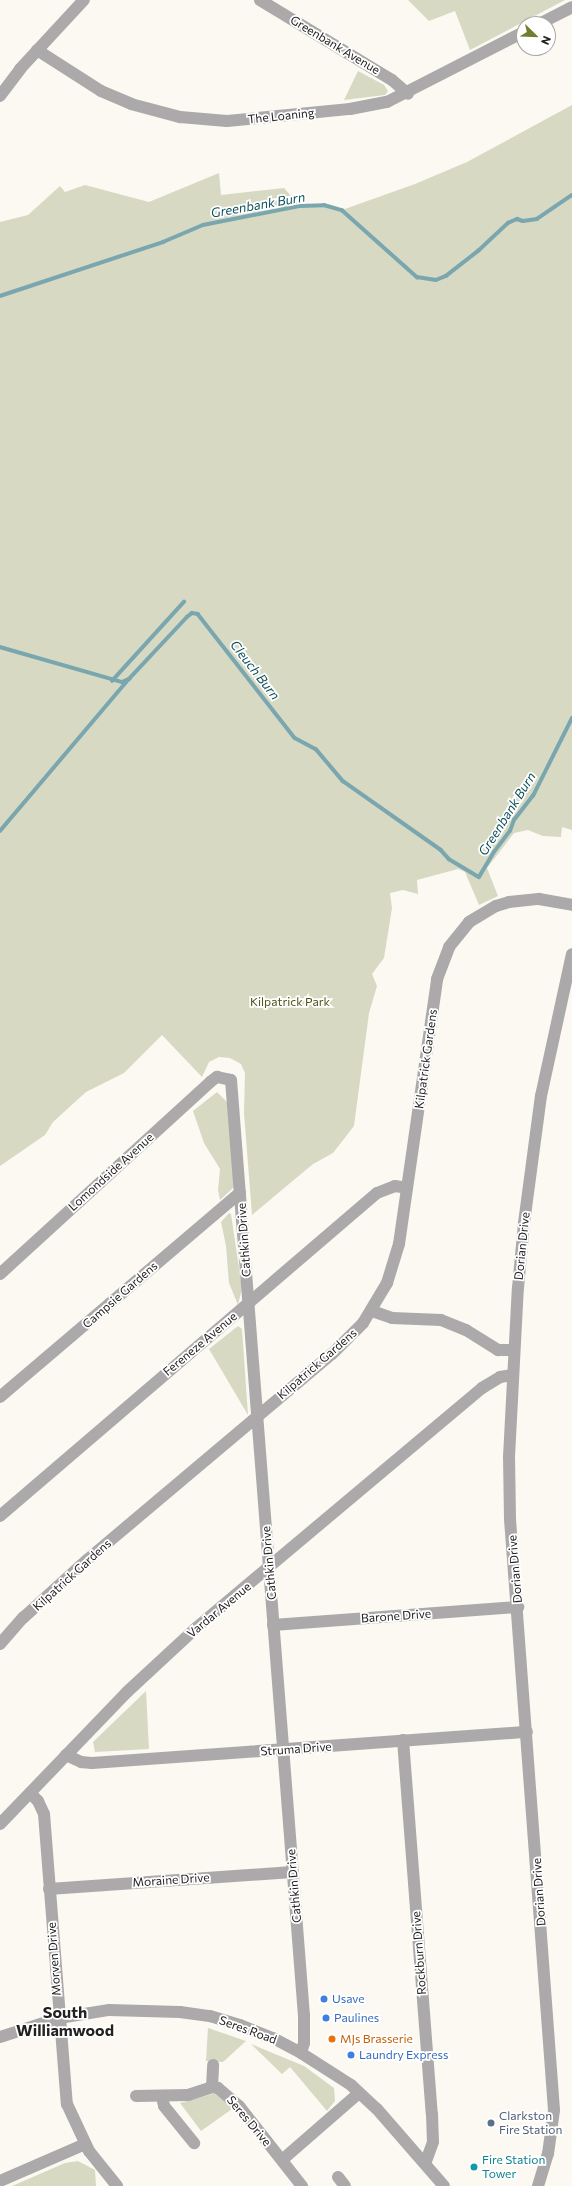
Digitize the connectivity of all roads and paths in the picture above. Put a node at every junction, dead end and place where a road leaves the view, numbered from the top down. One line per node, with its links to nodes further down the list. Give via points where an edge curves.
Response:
1 (84, 0): 6 (street)
2 (260, 0): 7 (street, Greenbank Avenue, via 392,80)
3 (572, 7): 4 (street)
4 (555, 16)
5 (516, 36): 7 (street, The Loaning)
6 (37, 50): 7 (street, The Loaning, via 101,91 131,104 180,117 255,119 371,106); 8 (street)
7 (408, 94)
8 (0, 96)
9 (572, 904): 12 (street, Kilpatrick Gardens, via 539,900 496,906 470,922 449,947 437,979)
10 (572, 954): 17 (street, Dorian Drive, via 543,1088 533,1153 521,1252)
11 (225, 1077): 13 (street, Cathkin Drive, via 231,1080 233,1086); 14 (street, Lomondside Avenue, via 218,1077 210,1082)
12 (407, 1188): 15 (street, Fereneze Avenue, via 395,1186 377,1193); 16 (street, Kilpatrick Gardens, via 394,1265)
13 (240, 1193): 15 (street, Cathkin Drive); 19 (street, Campsie Gardens)
14 (0, 1274)
15 (248, 1304): 20 (street, Cathkin Drive); 21 (street, Fereneze Avenue)
16 (372, 1311): 17 (street, via 392,1318 441,1320 466,1330 498,1350); 20 (street, Kilpatrick Gardens, via 332,1354)
17 (514, 1350): 18 (street, Dorian Drive)
18 (513, 1375): 22 (street, Vardar Avenue, via 500,1377 482,1388); 23 (street, Dorian Drive, via 510,1512)
19 (0, 1397)
20 (257, 1416): 22 (street, Cathkin Drive); 25 (street, Kilpatrick Gardens, via 87,1560 23,1618)
21 (0, 1516)
22 (270, 1567): 24 (street, Cathkin Drive); 29 (street, Vardar Avenue, via 153,1666)
23 (518, 1607): 24 (street, Barone Drive); 26 (street, Dorian Drive)
24 (274, 1625): 28 (street, Cathkin Drive)
25 (0, 1644)
26 (527, 1732): 27 (street, Struma Drive); 50 (street, Dorian Drive, via 554,2110 549,2147)
27 (403, 1740): 28 (street, Struma Drive); 45 (street, Rockburn Drive, via 432,2114 433,2142)
28 (282, 1750): 29 (street, Struma Drive, via 92,1763 76,1761); 32 (street, Cathkin Drive)
29 (66, 1756): 30 (street, Vardar Avenue)
30 (30, 1793): 31 (street, Vardar Avenue); 33 (street, Morven Drive, via 38,1801 44,1814)
31 (0, 1824)
32 (292, 1872): 33 (street, Moraine Drive); 36 (street, Cathkin Drive, via 304,2015 304,2043)
33 (49, 1889): 34 (street, Morven Drive)
34 (58, 2018): 35 (street, Seres Road); 36 (street, Seres Road, via 109,2010 180,2012 210,2016 273,2038); 43 (street, Morven Drive, via 67,2104)
35 (0, 2037)
36 (301, 2053): 39 (street, Seres Road)
37 (213, 2065): 38 (street)
38 (212, 2087): 41 (street, via 188,2095); 44 (street, Seres Drive, via 218,2088 235,2102)
39 (359, 2093): 44 (street); 45 (street, Seres Road)
40 (136, 2096): 41 (street)
41 (162, 2097): 42 (street, via 164,2106)
42 (194, 2143)
43 (84, 2144): 46 (street); 47 (street, Morven Drive)
44 (282, 2160): 48 (street, Seres Drive)
45 (425, 2164): 49 (street, Seres Road)
46 (0, 2181)
47 (117, 2186)
48 (302, 2186)
49 (444, 2186)
50 (538, 2186)

